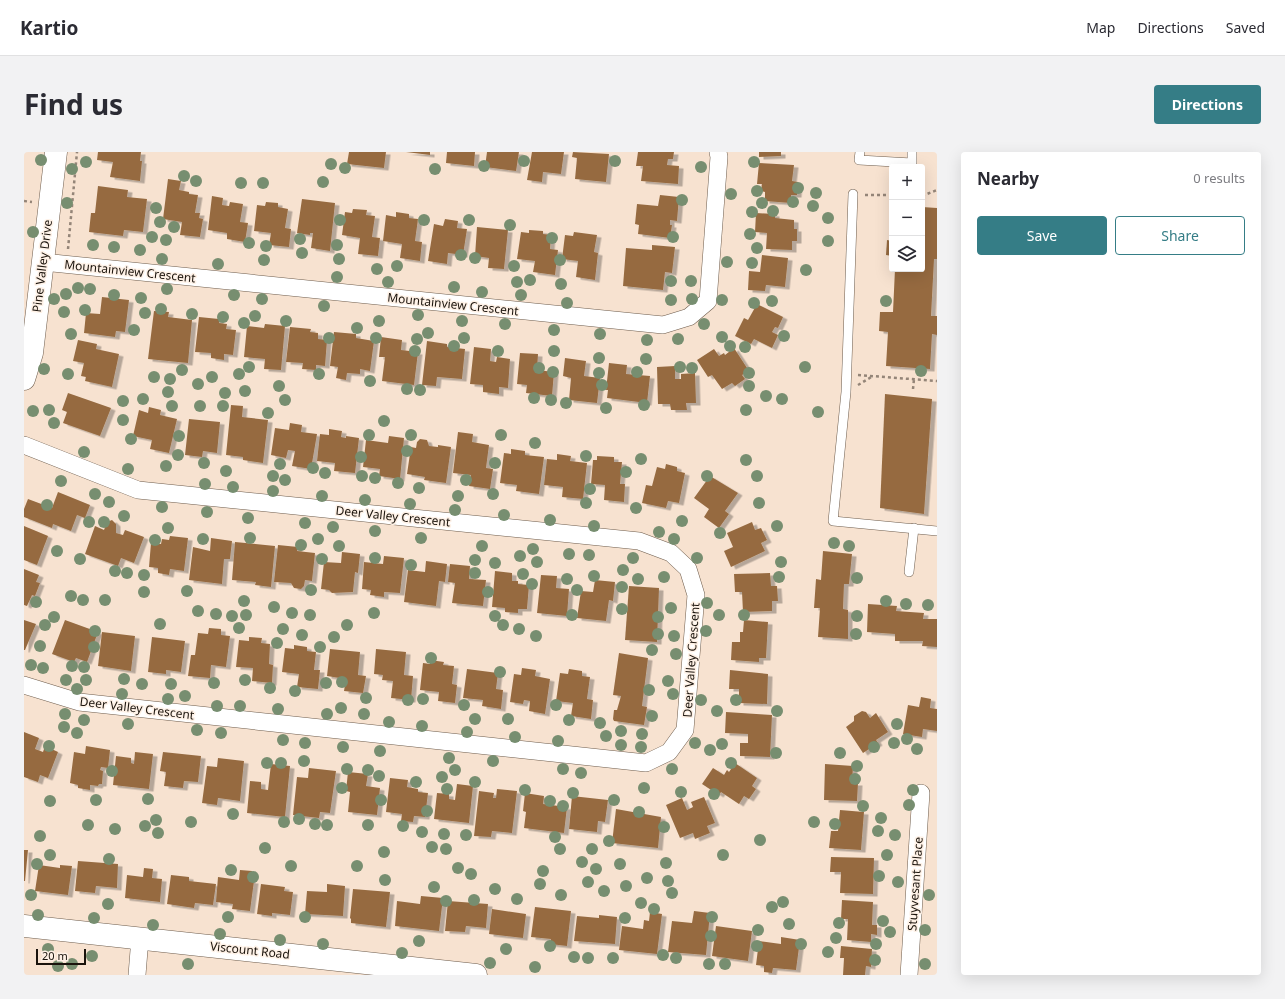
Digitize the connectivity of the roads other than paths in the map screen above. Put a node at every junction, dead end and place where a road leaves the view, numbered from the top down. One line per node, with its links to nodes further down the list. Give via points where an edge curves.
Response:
1 (56, 152): 6 (street, Pine Valley Drive)
2 (718, 152): 6 (street, Mountainview Crescent, via 708,301 689,317 663,325)
3 (860, 152): 4 (lane, via 859,160 912,163)
4 (912, 152)
5 (853, 194): 9 (lane, via 846,392 833,522)
6 (43, 262): 7 (street, Pine Valley Drive, via 32,353)
7 (24, 379)
8 (24, 444): 12 (street, Deer Valley Crescent, via 138,490 639,541 671,553 688,569 696,595 685,730 669,752 646,763 79,702)
9 (914, 528): 10 (lane); 11 (lane)
10 (937, 531)
11 (910, 572)
12 (24, 685)
13 (920, 793): 19 (street, Stuyvesant Place)
14 (24, 926): 15 (street, Viscount Road)
15 (140, 938): 16 (street, Viscount Road); 17 (street)
16 (374, 969): 18 (street, Viscount Road)
17 (137, 975)
18 (476, 975)
19 (909, 975)

